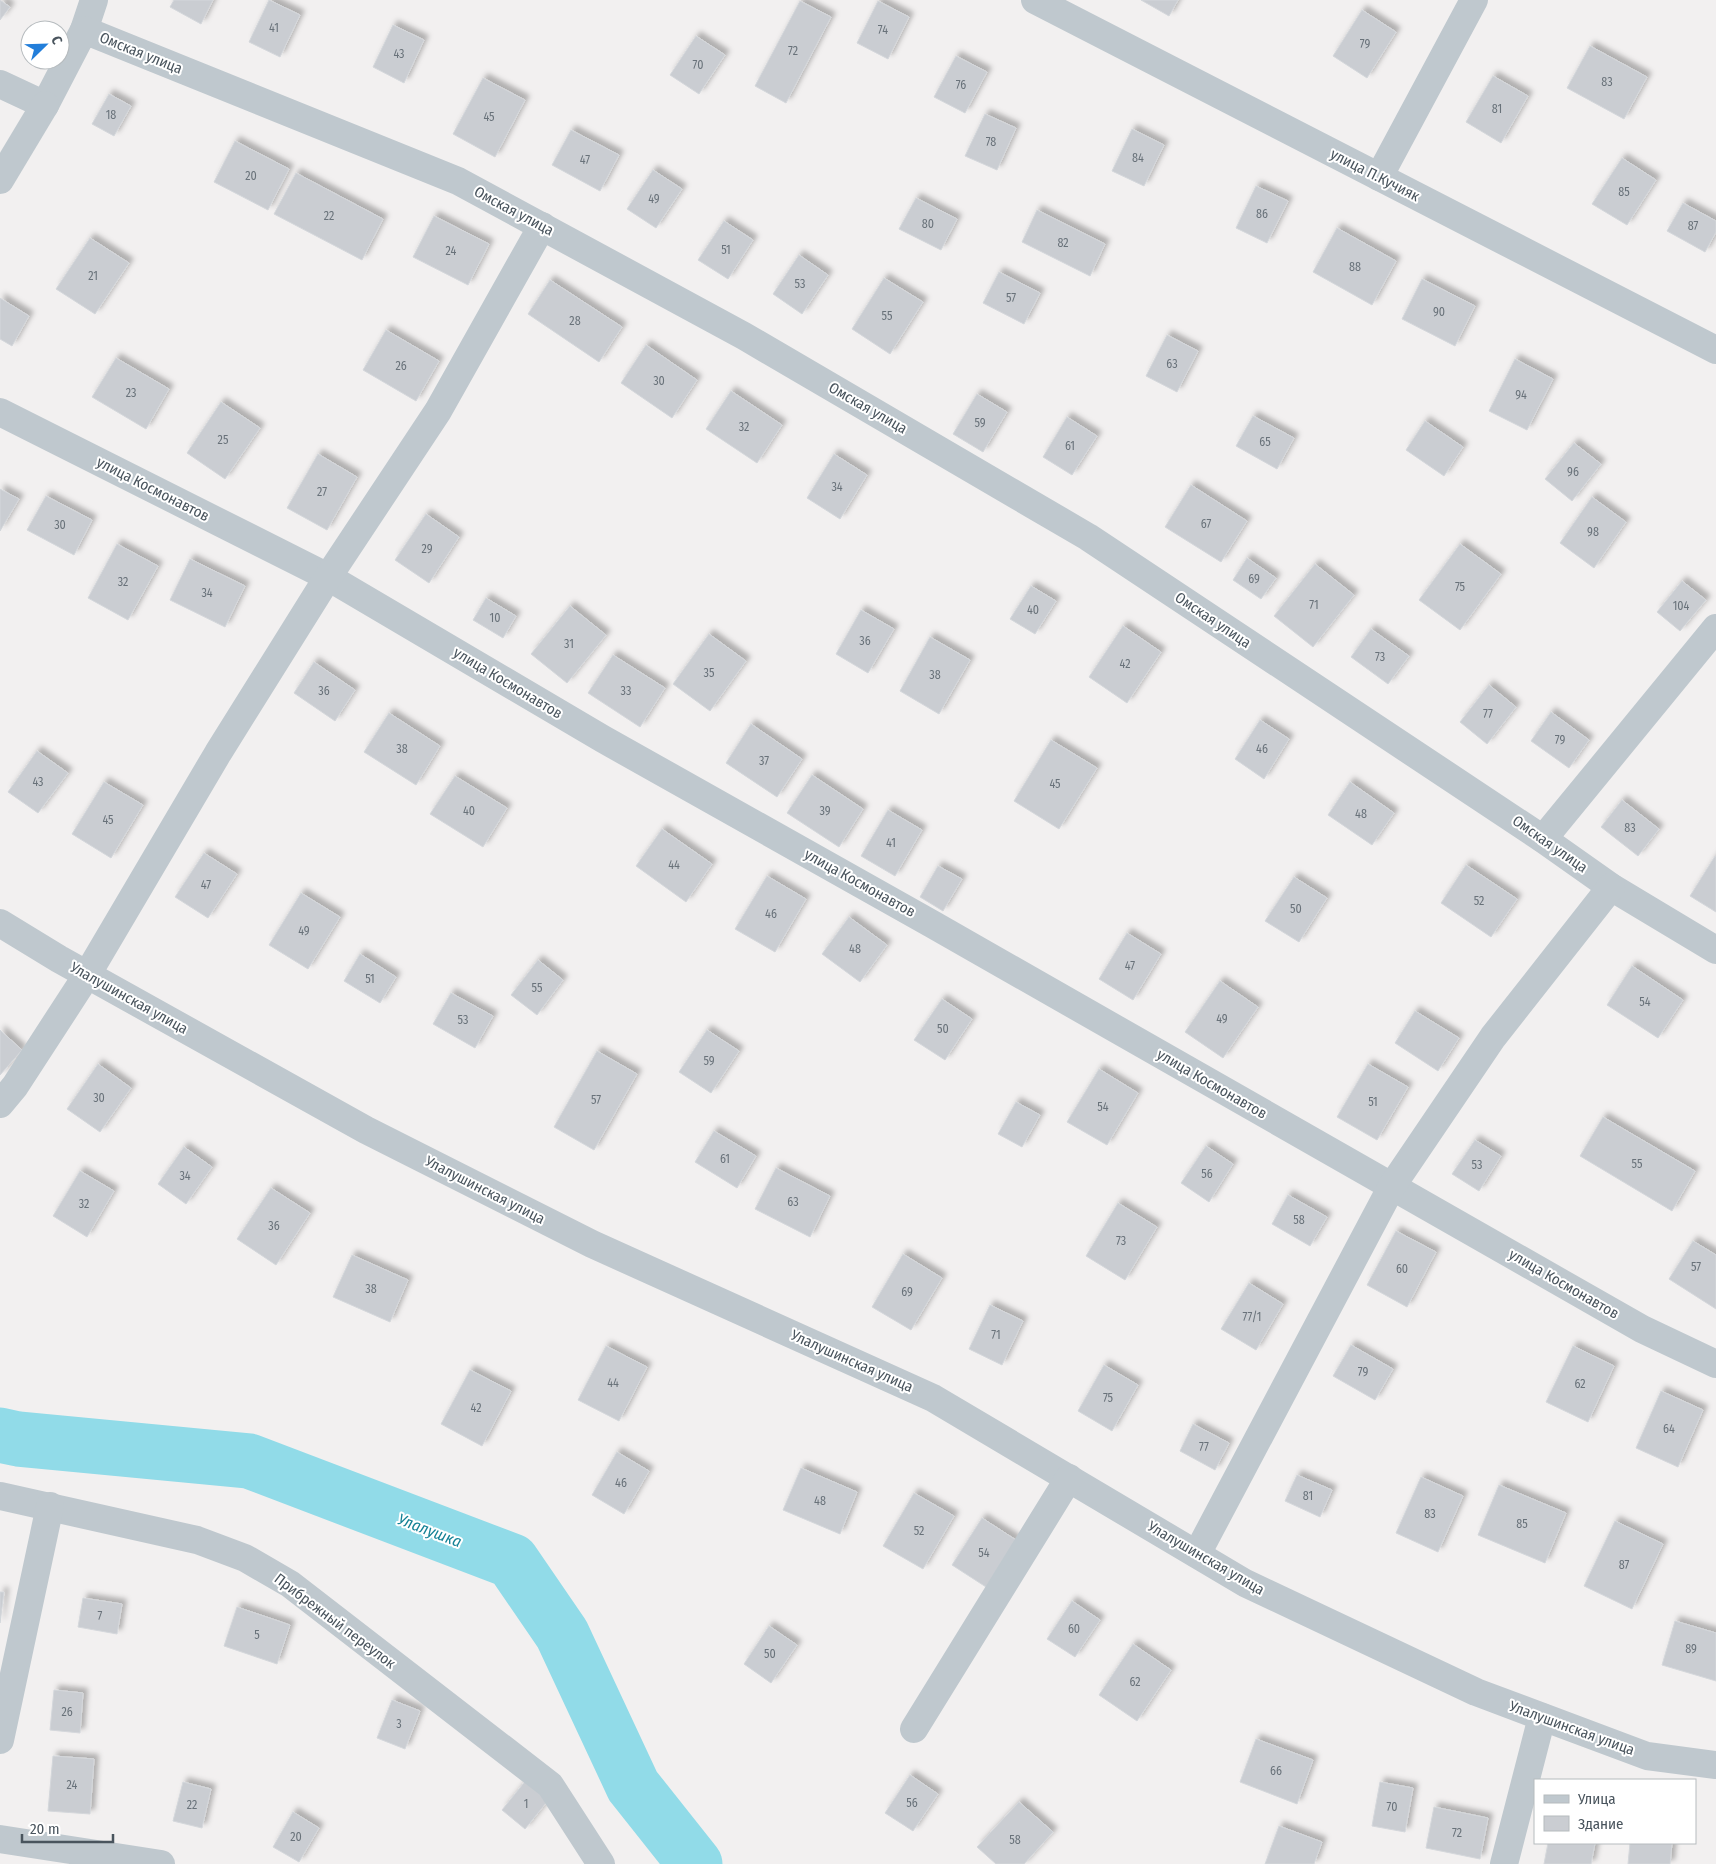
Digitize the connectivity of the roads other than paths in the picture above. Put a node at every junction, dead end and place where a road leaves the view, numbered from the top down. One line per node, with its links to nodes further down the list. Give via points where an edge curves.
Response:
1 (94, 0): 4 (street)
2 (1035, 0): 7 (street, улица П.Кучияк)
3 (1474, 0): 7 (street)
4 (84, 30): 6 (street, Омская улица); 9 (street, Омская улица, via 458,181)
5 (0, 84): 6 (street)
6 (45, 106): 8 (street, Омская улица)
7 (1379, 177): 10 (street, улица П.Кучияк)
8 (0, 180)
9 (542, 226): 12 (street, via 438,411); 14 (street, Омская улица, via 744,336 1088,537)
10 (1716, 350)
11 (0, 412): 12 (street, улица Космонавтов)
12 (328, 577): 18 (street, via 218,753); 20 (street, улица Космонавтов, via 603,739)
13 (1716, 628): 14 (street)
14 (1543, 839): 15 (street, Омская улица)
15 (1611, 887): 17 (street, Омская улица); 20 (street, via 1493,1037)
16 (0, 923): 18 (street, Улалушинская улица)
17 (1716, 950)
18 (86, 975): 19 (street); 22 (street, Улалушинская улица, via 366,1130 592,1244 933,1398)
19 (0, 1104)
20 (1392, 1186): 21 (street, улица Космонавтов, via 1642,1328); 25 (street)
21 (1716, 1364)
22 (1068, 1478): 25 (street, Улалушинская улица); 27 (street)
23 (0, 1496): 24 (street, Прибрежный переулок)
24 (50, 1506): 28 (street); 32 (street, Прибрежный переулок, via 197,1540 245,1558 290,1584 550,1785)
25 (1197, 1554): 26 (street, Улалушинская улица, via 1246,1583 1476,1692)
26 (1542, 1717): 29 (street, Улалушинская улица, via 1647,1756); 33 (street)
27 (914, 1729)
28 (0, 1740)
29 (1716, 1764)
30 (0, 1839): 31 (street)
31 (161, 1864)
32 (601, 1864)
33 (1504, 1864)

